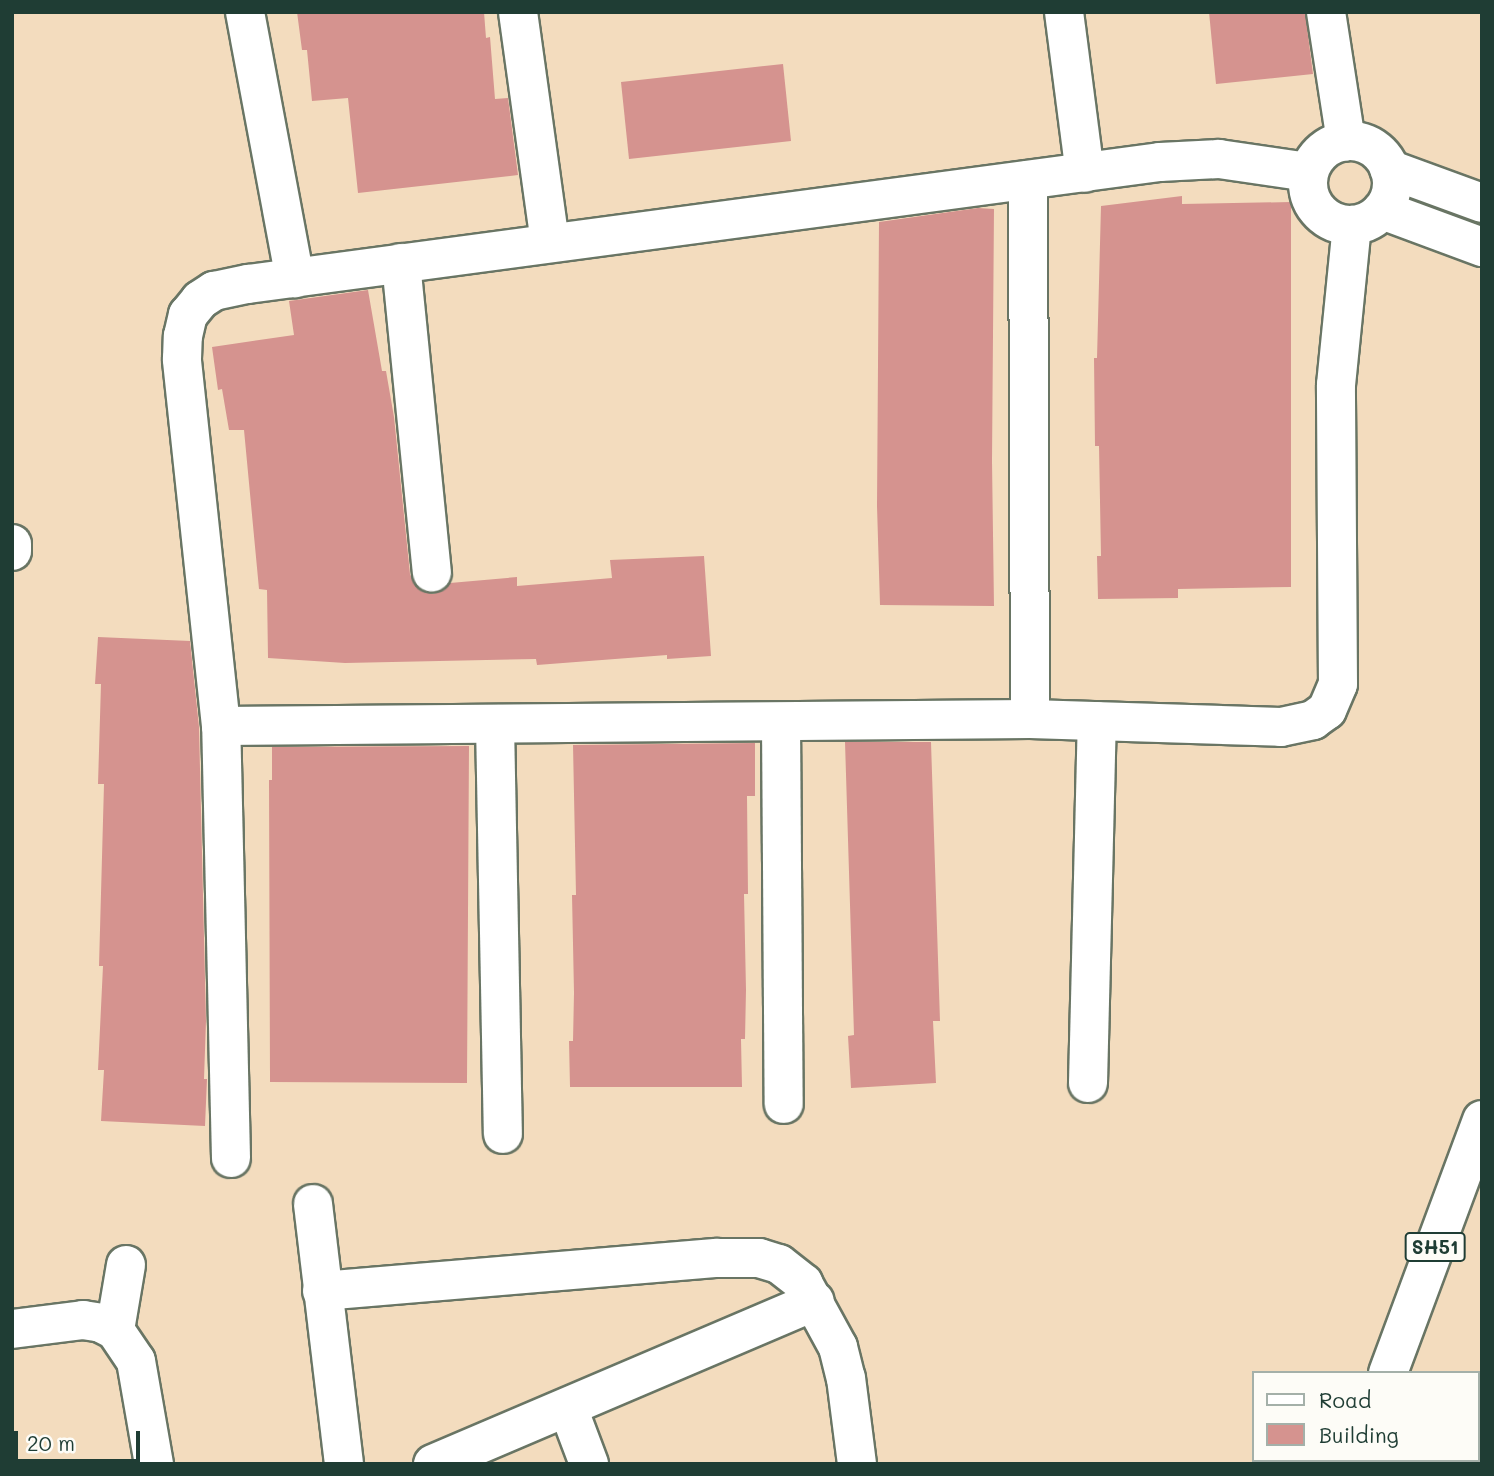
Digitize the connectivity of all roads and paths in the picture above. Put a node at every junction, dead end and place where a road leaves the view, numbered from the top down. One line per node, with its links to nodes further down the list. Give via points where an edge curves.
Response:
1 (245, 12): 15 (street)
2 (518, 12): 12 (street)
3 (1064, 12): 7 (street)
4 (1326, 12): 5 (street)
5 (1346, 141): 6 (street, via 1380,153); 8 (street, via 1329,146 1316,157)
6 (1390, 169): 10 (street); 11 (street, via 1392,183)
7 (1085, 173): 8 (street, via 1219,159); 9 (street)
8 (1308, 173): 11 (street, via 1308,192 1316,210 1332,222)
9 (1028, 180): 12 (street); 19 (street)
10 (1482, 203)
11 (1367, 217): 13 (street); 21 (street, via 1336,385 1335,698 1313,720 1281,727)
12 (550, 243): 14 (street)
13 (1482, 247)
14 (401, 263): 15 (street); 18 (street)
15 (295, 278): 23 (street, via 214,292 188,315 183,337)
16 (12, 544): 17 (street)
17 (12, 551)
18 (432, 572)
19 (1030, 719): 20 (street); 21 (street)
20 (781, 722): 22 (street); 25 (street)
21 (1097, 722): 24 (street)
22 (495, 724): 23 (street); 27 (street)
23 (221, 726): 28 (street)
24 (1088, 1083)
25 (784, 1104)
26 (1482, 1120): 35 (street, SH51)
27 (503, 1134)
28 (231, 1158)
29 (313, 1203): 31 (street)
30 (126, 1265): 34 (street)
31 (322, 1291): 32 (street, via 759,1258 792,1273); 38 (street)
32 (825, 1321): 36 (street); 40 (street, via 846,1378)
33 (12, 1329): 34 (street, via 83,1320)
34 (115, 1330): 37 (street, via 136,1361)
35 (1389, 1371)
36 (579, 1437): 39 (street)
37 (154, 1464)
38 (344, 1464)
39 (433, 1464)
40 (858, 1464)

